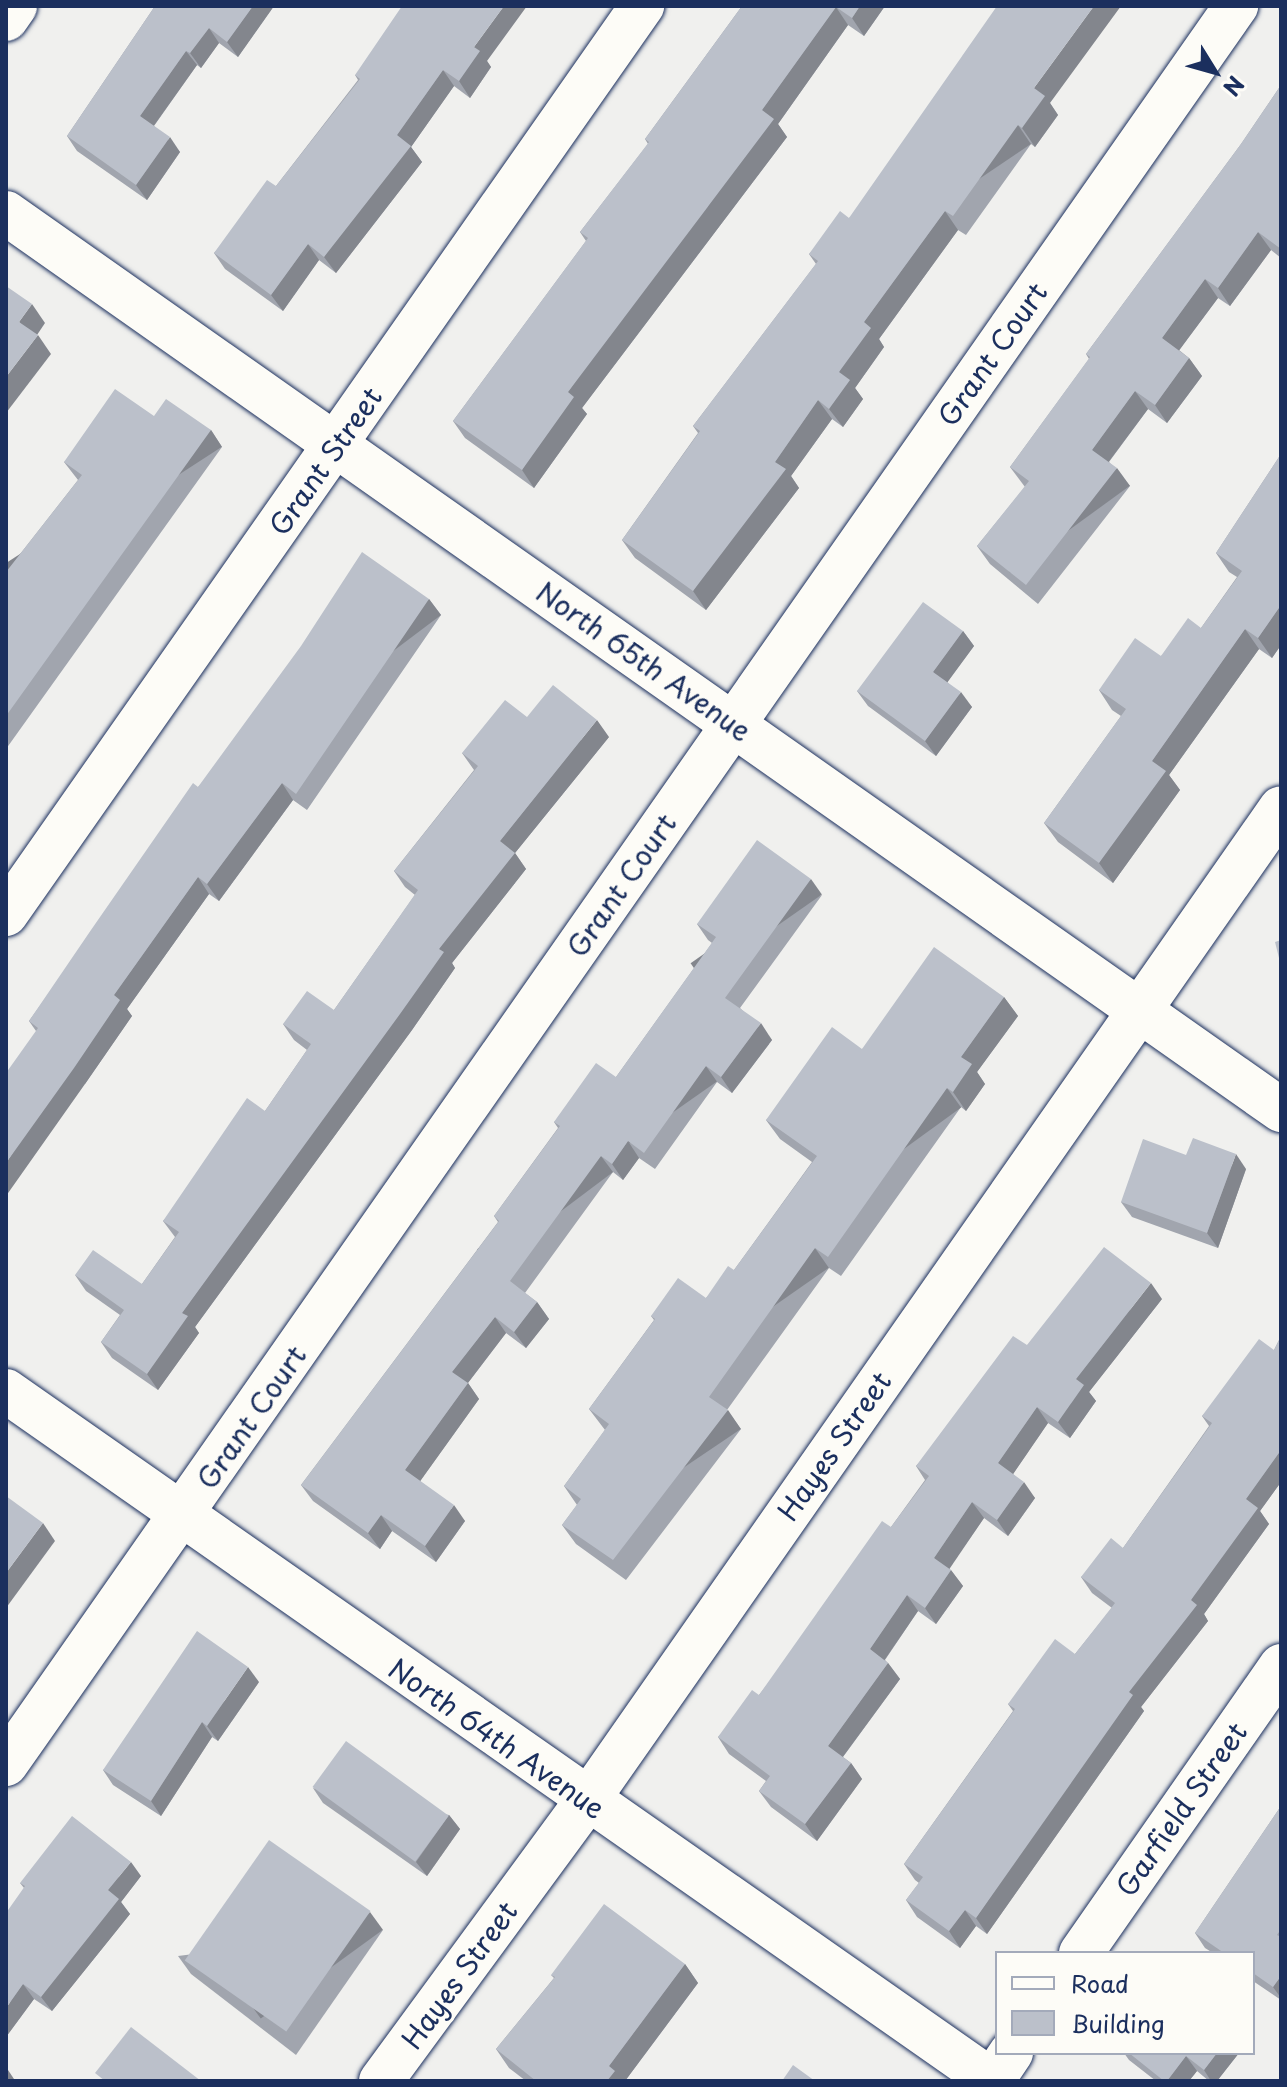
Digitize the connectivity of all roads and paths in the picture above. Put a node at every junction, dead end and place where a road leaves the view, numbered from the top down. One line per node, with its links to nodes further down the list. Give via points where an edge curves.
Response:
1 (15, 6): 4 (street)
2 (642, 6): 6 (street, Grant Street)
3 (1236, 6): 7 (street, Grant Court)
4 (6, 19)
5 (6, 213): 6 (street, North 65th Avenue)
6 (335, 446): 7 (street, North 65th Avenue); 9 (street, Grant Street)
7 (734, 723): 10 (street, North 65th Avenue); 13 (street, Grant Court)
8 (1281, 808): 10 (street, Hayes Street)
9 (6, 914)
10 (1139, 1011): 11 (street, North 65th Avenue); 16 (street, Hayes Street)
11 (1281, 1110)
12 (6, 1391): 13 (street, North 64th Avenue)
13 (181, 1516): 15 (street, Grant Court); 16 (street, North 64th Avenue)
14 (1281, 1666): 17 (street, Garfield Street)
15 (6, 1764)
16 (587, 1801): 19 (street, Hayes Street); 20 (street, North 64th Avenue)
17 (1082, 1951)
18 (1010, 2055): 20 (street)
19 (381, 2081)
20 (992, 2081)

